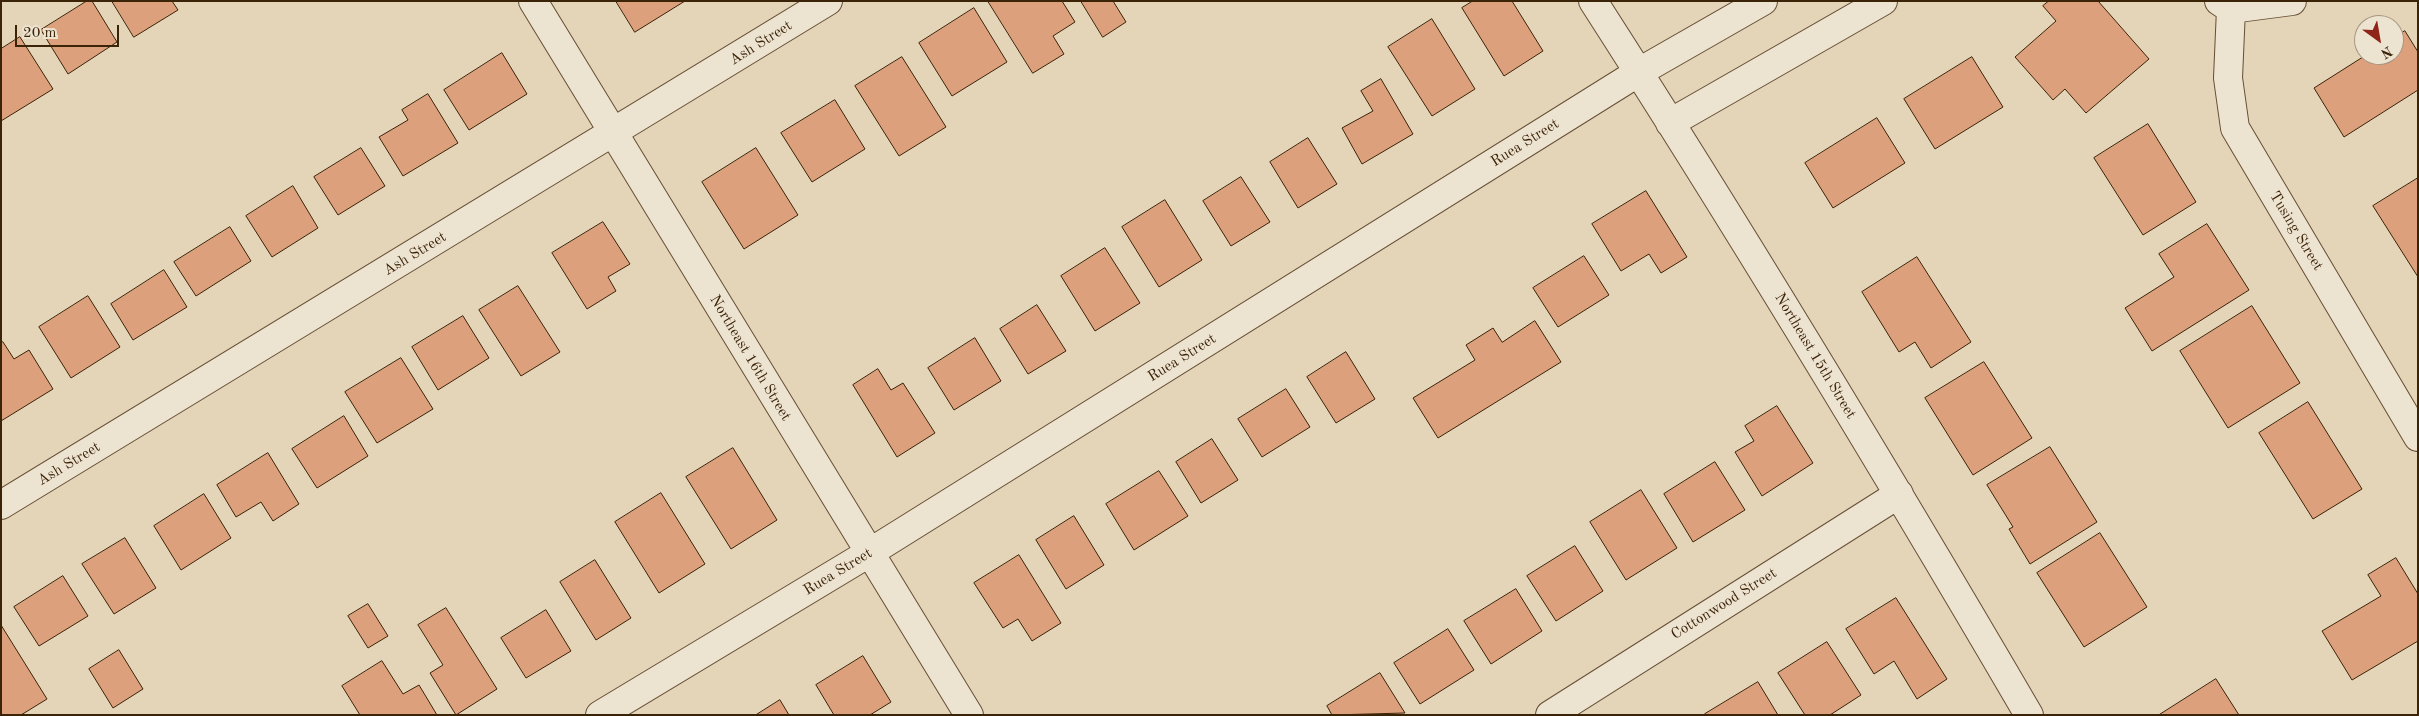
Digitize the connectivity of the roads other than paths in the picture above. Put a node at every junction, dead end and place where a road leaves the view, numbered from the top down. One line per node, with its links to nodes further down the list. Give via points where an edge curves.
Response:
1 (533, 1): 10 (street, Northeast 16th Street)
2 (828, 1): 10 (street, Ash Street)
3 (1594, 1): 8 (street, Northeast 15th Street)
4 (1763, 1): 8 (street, Ruea Street)
5 (1883, 1): 9 (street)
6 (2292, 1): 7 (street)
7 (2225, 5): 11 (street, Tusing Street, via 2228,78 2235,128)
8 (1639, 72): 9 (street, Northeast 15th Street); 14 (street, Ruea Street)
9 (1670, 123): 12 (street, Northeast 15th Street, via 1734,221)
10 (613, 134): 13 (street, Ash Street); 14 (street, Northeast 16th Street)
11 (2418, 437)
12 (1899, 494): 17 (street, Cottonwood Street); 18 (street, Northeast 15th Street)
13 (1, 505)
14 (869, 553): 15 (street, Ruea Street); 16 (street, Northeast 16th Street)
15 (600, 715)
16 (969, 715)
17 (1550, 715)
18 (2029, 715)

